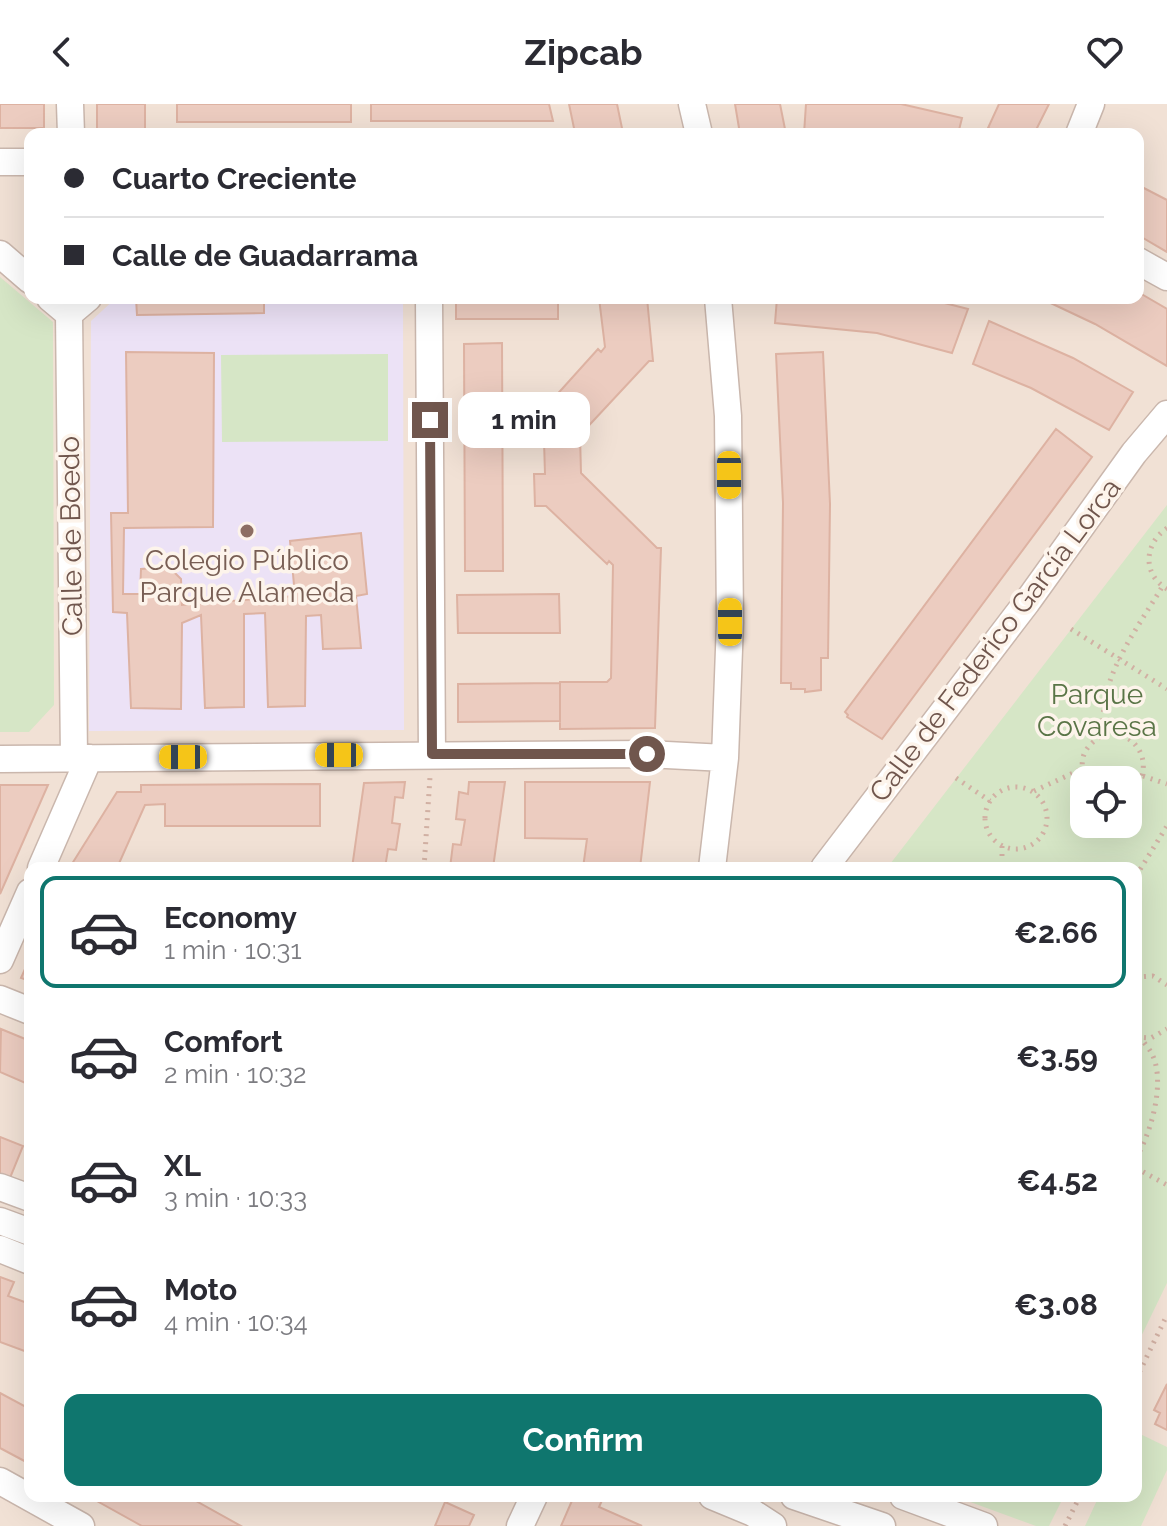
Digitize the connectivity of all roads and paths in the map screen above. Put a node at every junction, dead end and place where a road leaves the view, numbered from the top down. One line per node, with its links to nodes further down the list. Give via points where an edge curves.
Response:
1 (70, 104): 4 (street)
2 (692, 104): 5 (street)
3 (1091, 104): 6 (street)
4 (71, 128)
5 (698, 128)
6 (1081, 128)
7 (0, 162): 8 (street)
8 (24, 162)
9 (0, 254): 11 (street)
10 (1144, 264): 12 (street)
11 (24, 275)
12 (1167, 277)
13 (69, 304): 24 (street, Calle de Boedo)
14 (429, 304): 23 (street)
15 (719, 304): 25 (street, via 728,416)
16 (1167, 414): 39 (street, Calle de Federico García Lorca)
17 (1167, 528): 18 (path, via 1156,536 1148,557 1154,578)
18 (1164, 588): 20 (path)
19 (1071, 629): 20 (path)
20 (1120, 660): 21 (path); 22 (path, via 1105,698)
21 (1167, 689)
22 (1102, 736): 27 (path, via 1086,749); 29 (path, via 1122,735 1138,746)
23 (432, 754): 24 (street); 25 (street); 37 (path)
24 (82, 758): 26 (street); 36 (street, Calle de Boedo)
25 (725, 758): 38 (street)
26 (0, 759)
27 (1083, 766)
28 (1070, 774): 32 (path)
29 (1143, 776): 31 (path)
30 (956, 778): 33 (path)
31 (1167, 784)
32 (1034, 791): 33 (path, via 1015,786); 35 (path, via 1048,817 1041,837 1023,849)
33 (990, 801): 35 (path, via 987,831)
34 (1167, 826): 41 (path)
35 (1002, 846): 40 (path)
36 (43, 862)
37 (424, 862)
38 (713, 862)
39 (829, 862)
40 (1002, 862)
41 (1142, 866)
42 (24, 906): 43 (street)
43 (0, 960)
44 (1142, 977): 45 (path, via 1153,976)
45 (1167, 985)
46 (0, 999): 47 (street)
47 (24, 1009)
48 (1167, 1029): 49 (path)
49 (1142, 1037)
50 (1142, 1042): 51 (path, via 1153,1055 1156,1086 1153,1119)
51 (1142, 1146)
52 (1142, 1171): 53 (path)
53 (1167, 1185)
54 (0, 1187): 55 (street)
55 (24, 1196)
56 (0, 1221): 57 (street)
57 (24, 1230)
58 (0, 1249): 59 (street)
59 (24, 1259)
60 (1167, 1315): 61 (path)
61 (1142, 1367)
62 (0, 1481): 63 (street)
63 (24, 1494)
64 (38, 1502): 71 (street)
65 (531, 1502): 72 (street)
66 (726, 1502): 73 (street)
67 (786, 1502): 74 (street)
68 (812, 1502): 75 (street)
69 (919, 1502): 76 (street)
70 (1077, 1502): 77 (path)
71 (81, 1526)
72 (520, 1526)
73 (773, 1526)
74 (832, 1526)
75 (882, 1526)
76 (984, 1526)
77 (1065, 1526)

